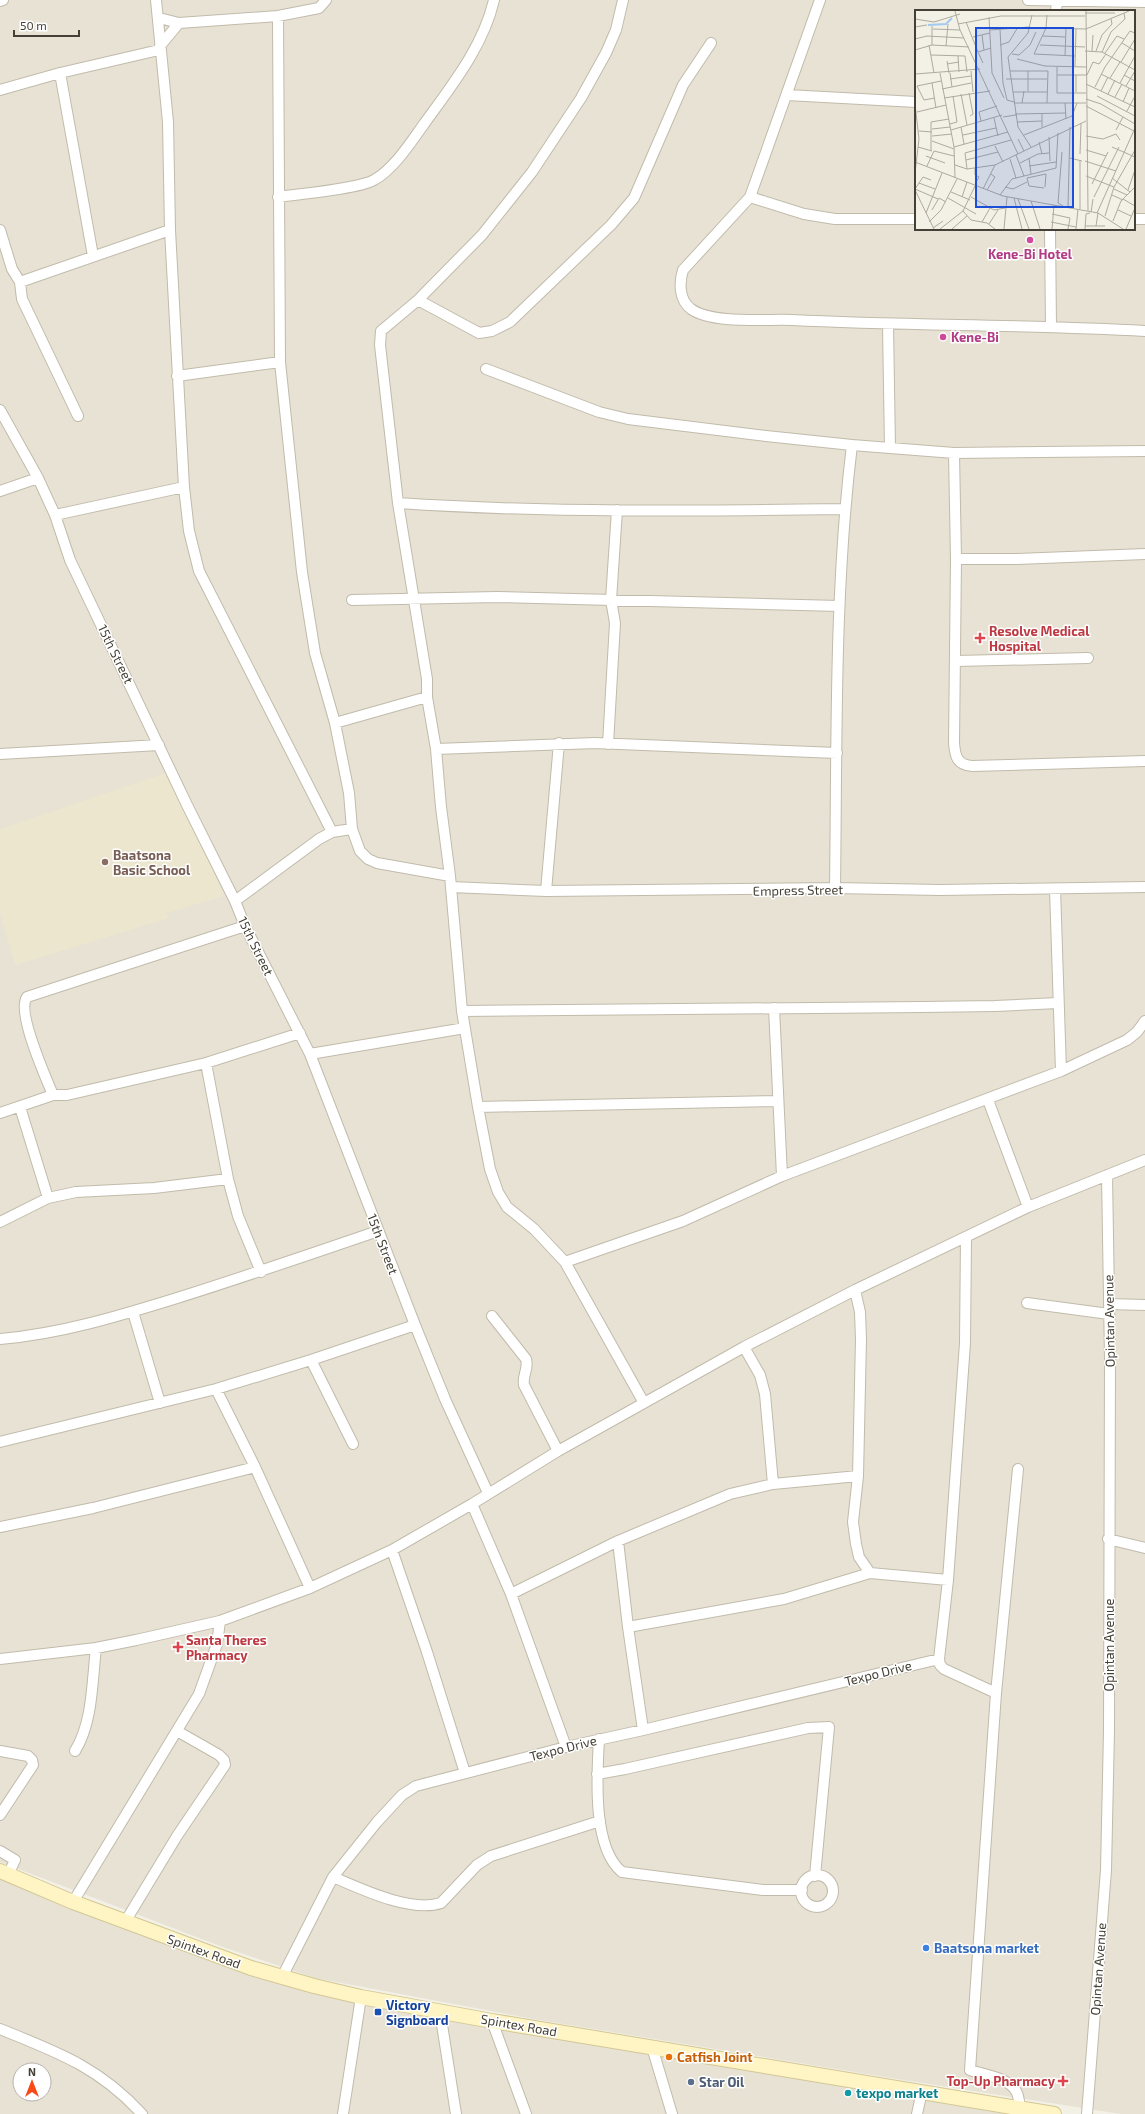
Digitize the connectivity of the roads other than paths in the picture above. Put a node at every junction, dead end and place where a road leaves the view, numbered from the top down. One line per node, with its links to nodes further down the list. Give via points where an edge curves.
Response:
1 (156, 0): 10 (street)
2 (326, 0): 9 (street, via 319,8)
3 (494, 0): 18 (street, via 484,32 464,68 407,148 390,166 374,180 358,185)
4 (623, 0): 28 (street, via 616,30 606,53 581,98 532,172 482,235)
5 (820, 0): 16 (street)
6 (1028, 0): 8 (street)
7 (1145, 2): 8 (street)
8 (1057, 6)
9 (278, 16): 11 (street); 18 (street, Empress Street)
10 (159, 18): 11 (street); 13 (street)
11 (179, 23): 13 (street)
12 (711, 43): 28 (street, via 683,85 634,198 611,225 510,322 492,331 479,333)
13 (159, 48): 14 (street); 24 (street, via 168,122)
14 (60, 73): 15 (street); 26 (street)
15 (0, 90)
16 (787, 95): 17 (street); 19 (street)
17 (915, 102)
18 (278, 197): 32 (street, Empress Street)
19 (750, 197): 21 (street, via 804,214 835,219); 29 (street, via 683,270 680,281 686,304 692,310 721,319)
20 (1135, 218): 22 (street)
21 (915, 219)
22 (1145, 219)
23 (0, 230): 27 (street, via 12,269)
24 (170, 230): 26 (street); 34 (street)
25 (1050, 230): 30 (street)
26 (93, 256): 27 (street)
27 (20, 282): 36 (street, via 22,299)
28 (418, 300): 44 (street, via 381,331 380,338)
29 (888, 324): 30 (street); 38 (street)
30 (1051, 327): 31 (street)
31 (1145, 331)
32 (280, 362): 34 (street); 57 (street, Empress Street, via 305,604 315,652)
33 (486, 369): 37 (street, via 577,405 628,419)
34 (177, 376): 42 (street)
35 (0, 410): 41 (street, 15th Street)
36 (78, 416)
37 (852, 445): 38 (street); 45 (street)
38 (890, 448): 40 (street)
39 (1145, 451): 40 (street)
40 (954, 452): 49 (street)
41 (38, 478): 43 (street); 47 (street, 15th Street)
42 (184, 487): 47 (street); 66 (street, via 189,531 199,571)
43 (0, 491)
44 (398, 503): 46 (street, via 478,508); 50 (street)
45 (844, 509): 46 (street); 53 (street)
46 (617, 510): 52 (street)
47 (55, 515): 60 (street, 15th Street, via 70,560)
48 (1145, 554): 49 (street)
49 (956, 559): 55 (street)
50 (414, 599): 51 (street); 52 (street, via 498,597); 56 (street, via 427,679)
51 (352, 600)
52 (611, 600): 53 (street); 59 (street, via 615,623)
53 (839, 606): 62 (street)
54 (1088, 658): 55 (street)
55 (956, 661): 64 (street, via 955,754 958,761 965,766)
56 (427, 697): 57 (street); 61 (street)
57 (335, 723): 65 (street, Empress Street, via 349,793)
58 (559, 743): 59 (street); 61 (street); 71 (street)
59 (608, 744): 62 (street)
60 (159, 745): 63 (street); 72 (street, 15th Street)
61 (436, 749): 67 (street)
62 (837, 753): 69 (street)
63 (0, 754)
64 (1145, 761)
65 (352, 829): 66 (street); 67 (street, Empress Street, via 360,851 368,859)
66 (332, 832): 72 (street)
67 (451, 881): 71 (street, Empress Street); 76 (street)
68 (1145, 887): 70 (street, Empress Street)
69 (835, 888): 70 (street, Empress Street); 71 (street, Empress Street)
70 (1055, 889): 74 (street)
71 (546, 891)
72 (235, 901): 73 (street, 15th Street)
73 (245, 926): 79 (street, 15th Street); 83 (street, via 27,997 24,1006 28,1025)
74 (1058, 1003): 75 (street); 82 (street)
75 (774, 1008): 76 (street); 85 (street)
76 (462, 1011): 78 (street)
77 (1145, 1022): 82 (street, via 1124,1042)
78 (465, 1028): 80 (street); 86 (street)
79 (300, 1033): 80 (street, 15th Street); 81 (street)
80 (310, 1054): 96 (street, 15th Street)
81 (206, 1063): 83 (street, via 67,1095); 92 (street)
82 (1061, 1071): 84 (street)
83 (53, 1095): 87 (street)
84 (988, 1100): 91 (street); 94 (street)
85 (777, 1101): 86 (street); 91 (street)
86 (478, 1107): 98 (street, via 490,1169 498,1192 507,1207 534,1229)
87 (20, 1108): 88 (street); 93 (street)
88 (0, 1113)
89 (1145, 1160): 90 (street)
90 (1107, 1175): 94 (street); 103 (street, Opintan Avenue)
91 (782, 1176): 98 (street, via 704,1213)
92 (228, 1179): 93 (street, via 154,1188 76,1192); 99 (street, via 238,1216)
93 (48, 1198): 95 (street)
94 (1028, 1207): 97 (street)
95 (0, 1222)
96 (378, 1231): 99 (street); 106 (street, 15th Street)
97 (966, 1237): 100 (street); 128 (street, via 965,1343)
98 (565, 1262): 111 (street)
99 (261, 1272): 104 (street)
100 (855, 1290): 108 (street); 118 (street, via 860,1312 861,1339)
101 (1027, 1303): 103 (street)
102 (1145, 1305): 103 (street)
103 (1109, 1309): 123 (street, Opintan Avenue)
104 (134, 1312): 107 (street, via 38,1335); 112 (street)
105 (492, 1316): 115 (street, via 526,1359 528,1364 523,1379 524,1385)
106 (415, 1325): 109 (street); 120 (street, 15th Street)
107 (0, 1339)
108 (744, 1347): 111 (street); 119 (street, via 760,1375 765,1394)
109 (311, 1360): 110 (street); 114 (street)
110 (216, 1389): 112 (street); 116 (street)
111 (644, 1402): 115 (street)
112 (160, 1403): 113 (street)
113 (0, 1442)
114 (353, 1444)
115 (558, 1451): 120 (street)
116 (255, 1467): 122 (street, via 93,1508); 129 (street)
117 (1018, 1469): 136 (street)
118 (858, 1476): 119 (street); 127 (street, via 853,1522 859,1557)
119 (773, 1484): 124 (street, via 730,1494)
120 (488, 1493): 121 (street)
121 (472, 1504): 126 (street); 130 (street)
122 (0, 1527)
123 (1108, 1539): 125 (street); 169 (street, Opintan Avenue, via 1110,1677 1106,1870)
124 (618, 1541): 130 (street); 132 (street)
125 (1145, 1548)
126 (392, 1550): 129 (street); 143 (street)
127 (870, 1573): 128 (street); 132 (street, via 784,1599)
128 (948, 1580): 134 (street)
129 (310, 1588): 131 (street)
130 (512, 1594): 140 (street)
131 (220, 1621): 133 (street); 137 (street, via 218,1644 210,1669)
132 (628, 1627): 138 (street)
133 (96, 1648): 135 (street); 142 (street, via 88,1715 81,1741)
134 (939, 1659): 136 (street, via 944,1669); 138 (street, Texpo Drive)
135 (0, 1660)
136 (996, 1693): 161 (street, via 970,2070 1012,2085 1017,2092)
137 (177, 1730): 152 (street); 153 (street, via 220,1755 225,1765 177,1836)
138 (643, 1730): 139 (street, Texpo Drive)
139 (599, 1739): 140 (street, Texpo Drive); 144 (street)
140 (566, 1747): 143 (street, Texpo Drive)
141 (0, 1751): 145 (street, via 28,1756 33,1765)
142 (75, 1751)
143 (465, 1773): 150 (street, Texpo Drive, via 416,1786 402,1795)
144 (597, 1774): 146 (street); 149 (street, via 808,1728 829,1727)
145 (0, 1815)
146 (600, 1821): 150 (street, via 491,1856 477,1865 441,1903 433,1905 409,1904 370,1893); 151 (street, via 607,1853 622,1872 763,1890)
147 (0, 1851): 148 (street, via 14,1860)
148 (4, 1873): 152 (main road, Spintex Road)
149 (815, 1876): 151 (street, via 805,1882); 151 (street, via 830,1881 833,1889 830,1900 820,1907 812,1906 803,1898)
150 (333, 1877): 154 (street, Texpo Drive)
151 (802, 1890)
152 (74, 1902): 153 (main road, Spintex Road)
153 (125, 1922): 154 (main road, Spintex Road)
154 (282, 1977): 155 (main road, Spintex Road)
155 (361, 1997): 156 (main road, Spintex Road); 163 (street)
156 (440, 2012): 157 (main road, Spintex Road); 164 (street)
157 (492, 2021): 159 (main road, Spintex Road); 165 (street)
158 (0, 2029): 162 (street, via 67,2057 104,2078)
159 (652, 2047): 160 (main road, Spintex Road); 166 (street)
160 (922, 2091): 161 (main road, Spintex Road); 167 (street)
161 (1021, 2109): 168 (main road, Spintex Road)
162 (142, 2114)
163 (342, 2114)
164 (456, 2114)
165 (526, 2114)
166 (672, 2114)
167 (917, 2114)
168 (1054, 2114)
169 (1087, 2114)

